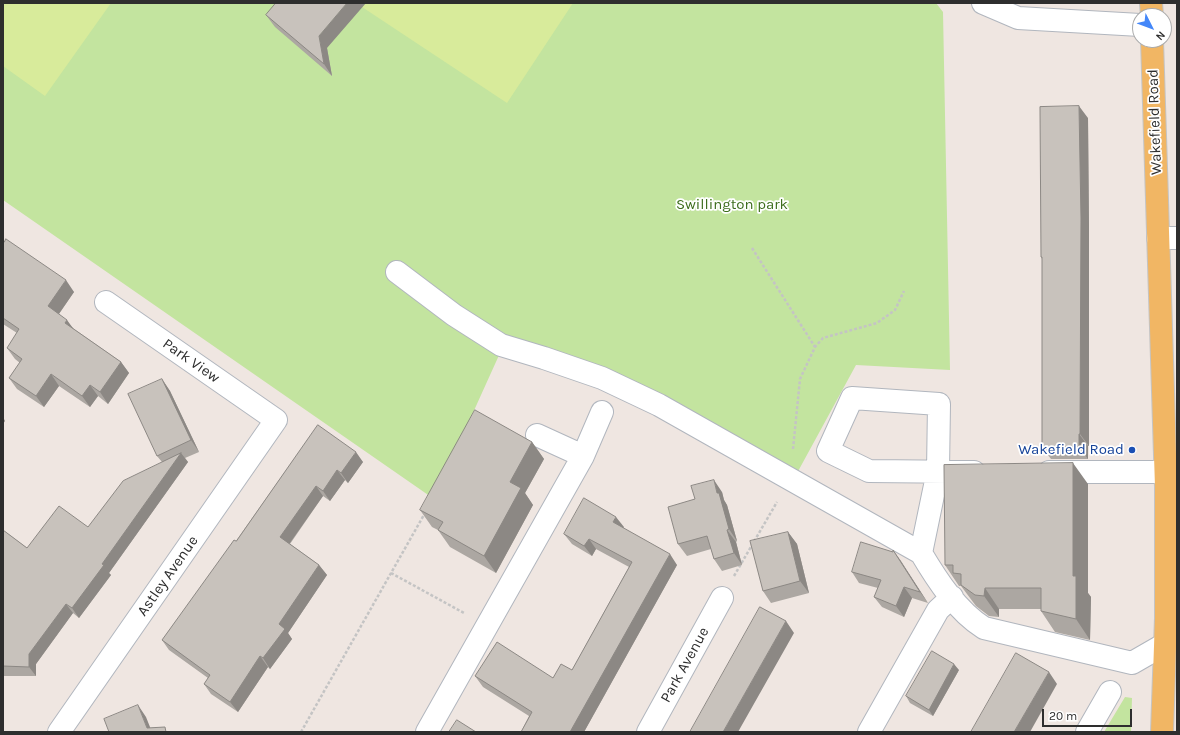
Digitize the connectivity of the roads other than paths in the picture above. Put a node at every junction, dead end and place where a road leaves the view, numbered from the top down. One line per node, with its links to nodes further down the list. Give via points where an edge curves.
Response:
1 (983, 3): 2 (street, via 1018,18)
2 (1132, 25)
3 (1153, 48): 4 (main road, Wakefield Road)
4 (1168, 238): 14 (main road, Wakefield Road)
5 (397, 272): 15 (street, via 454,315 501,345 609,381 659,405)
6 (106, 302): 8 (street, Park View)
7 (602, 412): 10 (street)
8 (276, 420): 20 (street, Astley Avenue)
9 (537, 435): 10 (street)
10 (583, 456): 21 (street)
11 (938, 471): 11 (street, via 869,471 828,451 852,398 939,404); 12 (street); 15 (street)
12 (994, 472)
13 (1026, 472): 14 (street)
14 (1165, 472): 18 (main road, Wakefield Road)
15 (920, 553): 16 (street)
16 (952, 597): 18 (street, via 973,621 984,628 1132,663); 23 (street, via 938,610)
17 (722, 598): 22 (street, Park Avenue)
18 (1165, 644): 25 (main road, Wakefield Road)
19 (1110, 692): 24 (street)
20 (59, 732)
21 (426, 732)
22 (648, 732)
23 (869, 732)
24 (1087, 732)
25 (1162, 732)

